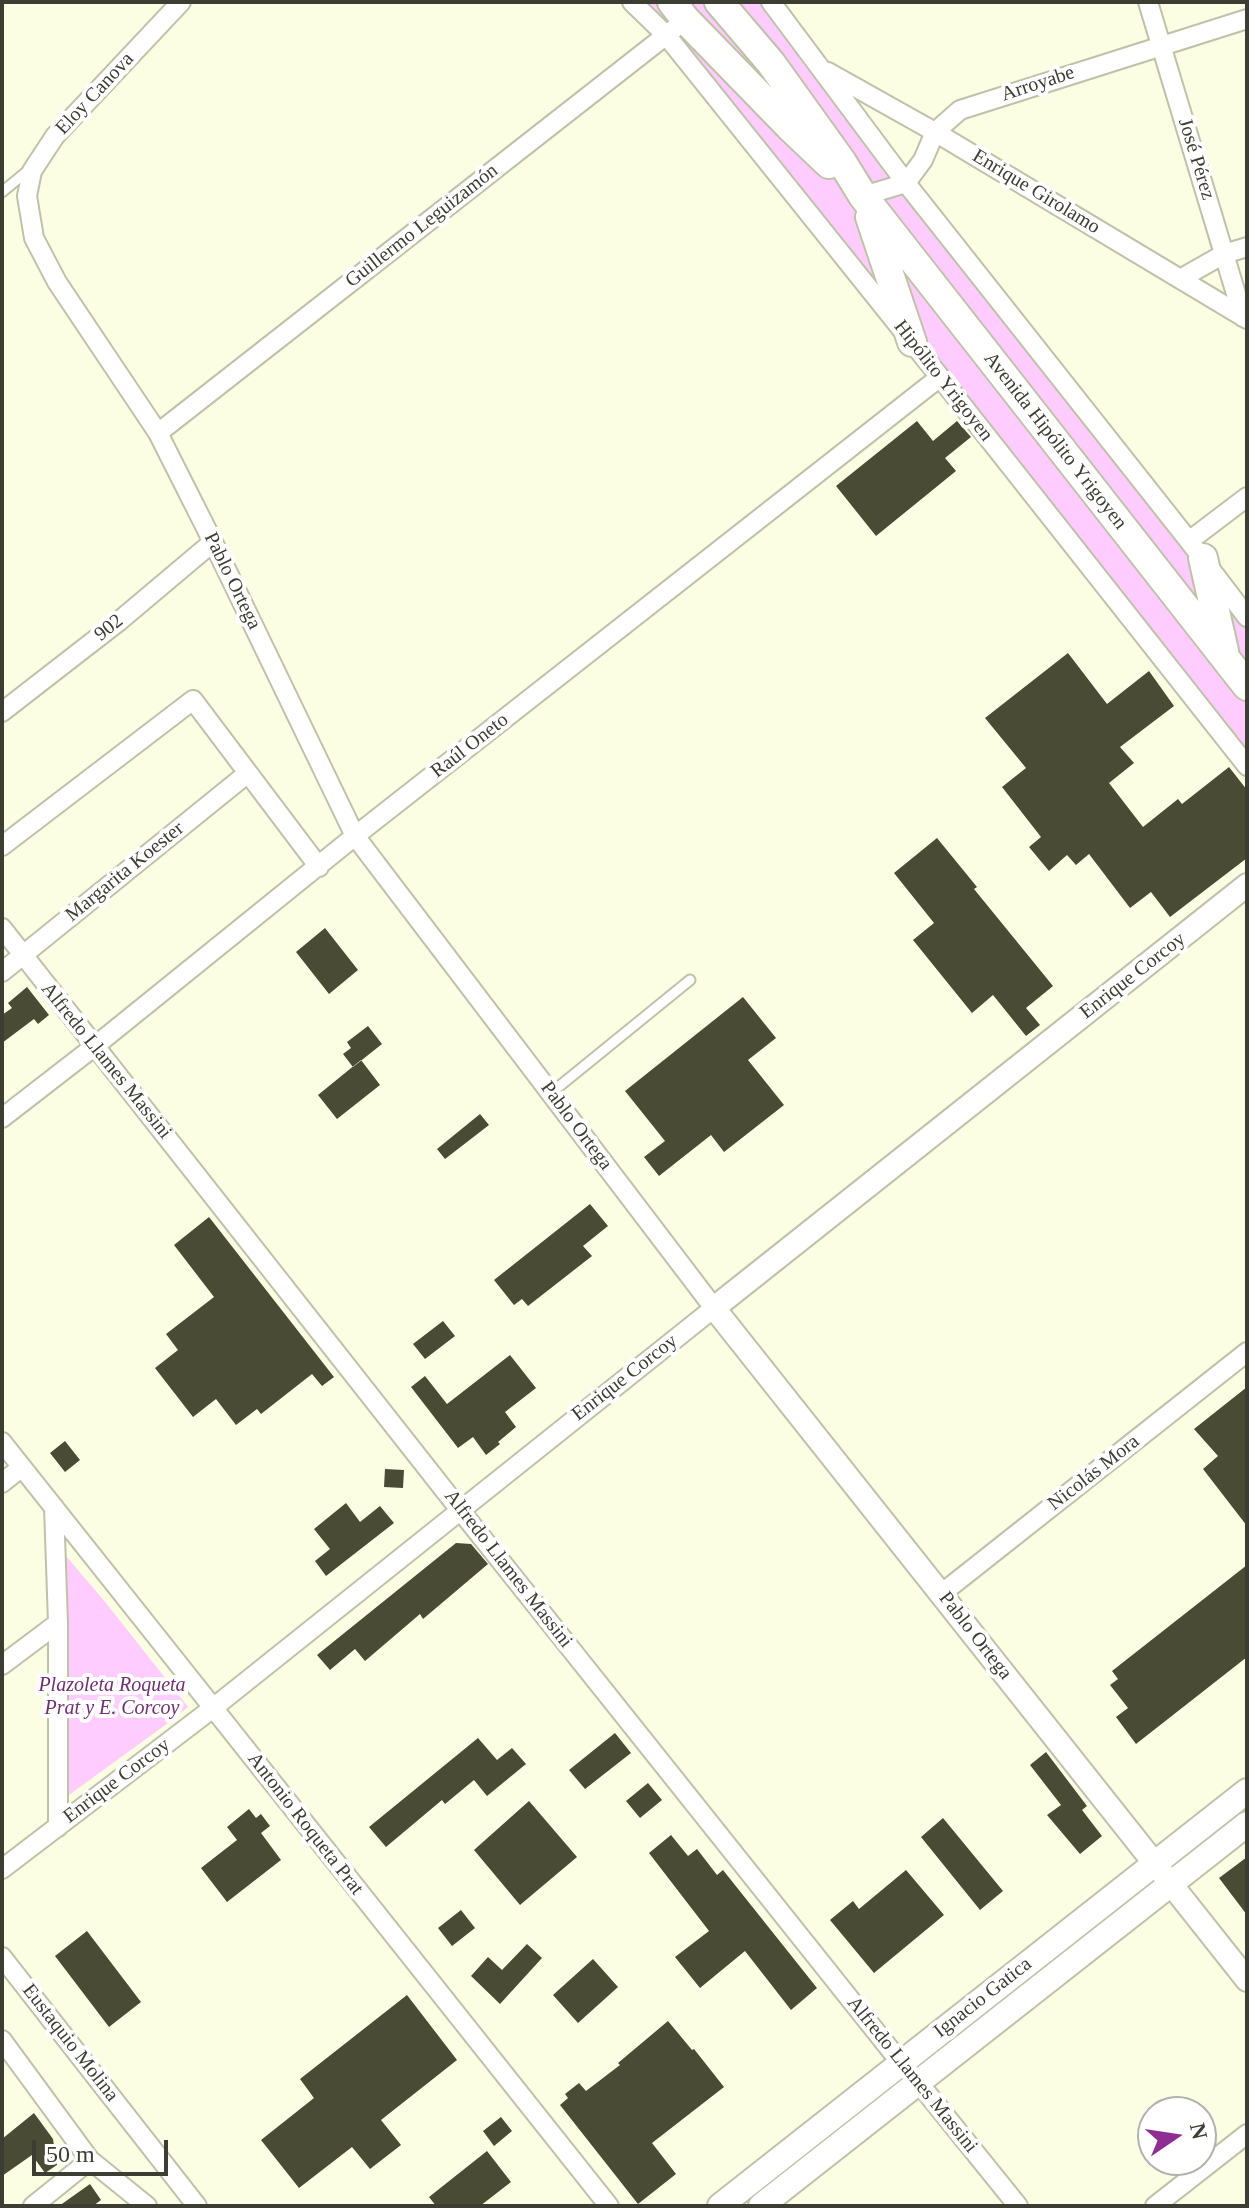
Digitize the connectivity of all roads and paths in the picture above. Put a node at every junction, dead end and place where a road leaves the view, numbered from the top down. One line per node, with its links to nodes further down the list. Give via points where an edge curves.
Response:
1 (181, 2): 12 (street, Eloy Canova, via 55,136)
2 (632, 2): 7 (street, Hipólito Yrigoyen)
3 (719, 2): 6 (highway, Avenida Hipólito Yrigoyen)
4 (771, 2): 10 (street)
5 (1148, 2): 9 (street, José Pérez)
6 (733, 13): 16 (highway, Avenida Hipólito Yrigoyen)
7 (677, 14): 16 (highway, Avenida Hipólito Yrigoyen); 21 (street, Hipólito Yrigoyen); 23 (street, Guillermo Leguizamón)
8 (1247, 19): 9 (street, Arroyabe)
9 (1161, 45): 11 (street, Arroyabe, via 960,110); 18 (street, José Pérez)
10 (822, 69): 11 (street, Enrique Girolamo); 13 (street)
11 (935, 132): 13 (street, Arroyabe); 19 (street, Enrique Girolamo)
12 (36, 165): 14 (lane); 15 (street, Eloy Canova)
13 (906, 183): 16 (street); 26 (street)
14 (2, 192)
15 (27, 196): 23 (street, Pablo Ortega, via 34,238 57,282)
16 (863, 196): 21 (highway); 28 (highway, Avenida Hipólito Yrigoyen)
17 (1247, 247): 18 (street)
18 (1224, 254): 19 (street); 20 (street, José Pérez)
19 (1180, 279): 20 (street, Enrique Girolamo)
20 (1245, 318)
21 (912, 342): 22 (street, Hipólito Yrigoyen)
22 (940, 377): 30 (street, Hipólito Yrigoyen); 32 (street, Raúl Oneto)
23 (158, 433): 25 (street, Pablo Ortega)
24 (1247, 497): 26 (street)
25 (213, 542): 29 (street, 902); 32 (street, Pablo Ortega)
26 (1196, 550): 27 (street); 28 (highway)
27 (1247, 617)
28 (1241, 680)
29 (2, 712)
30 (1247, 766)
31 (248, 773): 33 (street, via 193,700); 34 (street); 37 (street, Margarita Koester)
32 (355, 836): 34 (street, Raúl Oneto); 41 (street, Pablo Ortega)
33 (2, 846)
34 (319, 867): 40 (street, Raúl Oneto)
35 (1247, 885): 43 (street, Enrique Corcoy)
36 (2, 928): 37 (street, Alfredo Llames Massini)
37 (22, 956): 38 (street, Margarita Koester); 40 (street, Alfredo Llames Massini)
38 (2, 972)
39 (690, 980): 41 (lane)
40 (95, 1046): 42 (street, Raúl Oneto); 49 (street, Alfredo Llames Massini)
41 (551, 1093): 43 (street, Pablo Ortega)
42 (2, 1118)
43 (714, 1308): 49 (street, Enrique Corcoy); 50 (street, Pablo Ortega)
44 (1247, 1352): 50 (street, Nicolás Mora)
45 (2, 1442): 46 (street, Antonio Roqueta Prat)
46 (22, 1467): 47 (street); 48 (street, Antonio Roqueta Prat)
47 (2, 1483)
48 (54, 1507): 51 (street); 53 (street, Antonio Roqueta Prat)
49 (460, 1510): 53 (street, Enrique Corcoy); 63 (street, Alfredo Llames Massini)
50 (941, 1594): 57 (street, Pablo Ortega)
51 (58, 1623): 52 (street); 56 (street)
52 (2, 1665)
53 (213, 1708): 56 (street, Enrique Corcoy); 70 (street, Antonio Roqueta Prat)
54 (1247, 1791): 57 (main road, Ignacio Gatica)
55 (1247, 1824): 59 (main road, Ignacio Gatica)
56 (58, 1827): 58 (street, Enrique Corcoy)
57 (1155, 1863): 59 (street, Pablo Ortega); 63 (main road, Ignacio Gatica)
58 (2, 1869)
59 (1170, 1883): 61 (street, Pablo Ortega); 64 (main road, Ignacio Gatica)
60 (2, 1957): 69 (street, Eustaquio Molina)
61 (1247, 1980)
62 (4, 2047): 66 (street)
63 (901, 2063): 64 (street, Alfredo Llames Massini); 71 (main road, Ignacio Gatica)
64 (918, 2082): 72 (main road, Ignacio Gatica); 73 (street, Alfredo Llames Massini)
65 (1247, 2134): 74 (street)
66 (90, 2160): 67 (street); 68 (street)
67 (33, 2206)
68 (147, 2206)
69 (197, 2206)
70 (609, 2206)
71 (720, 2206)
72 (761, 2206)
73 (1018, 2206)
74 (1155, 2206)

